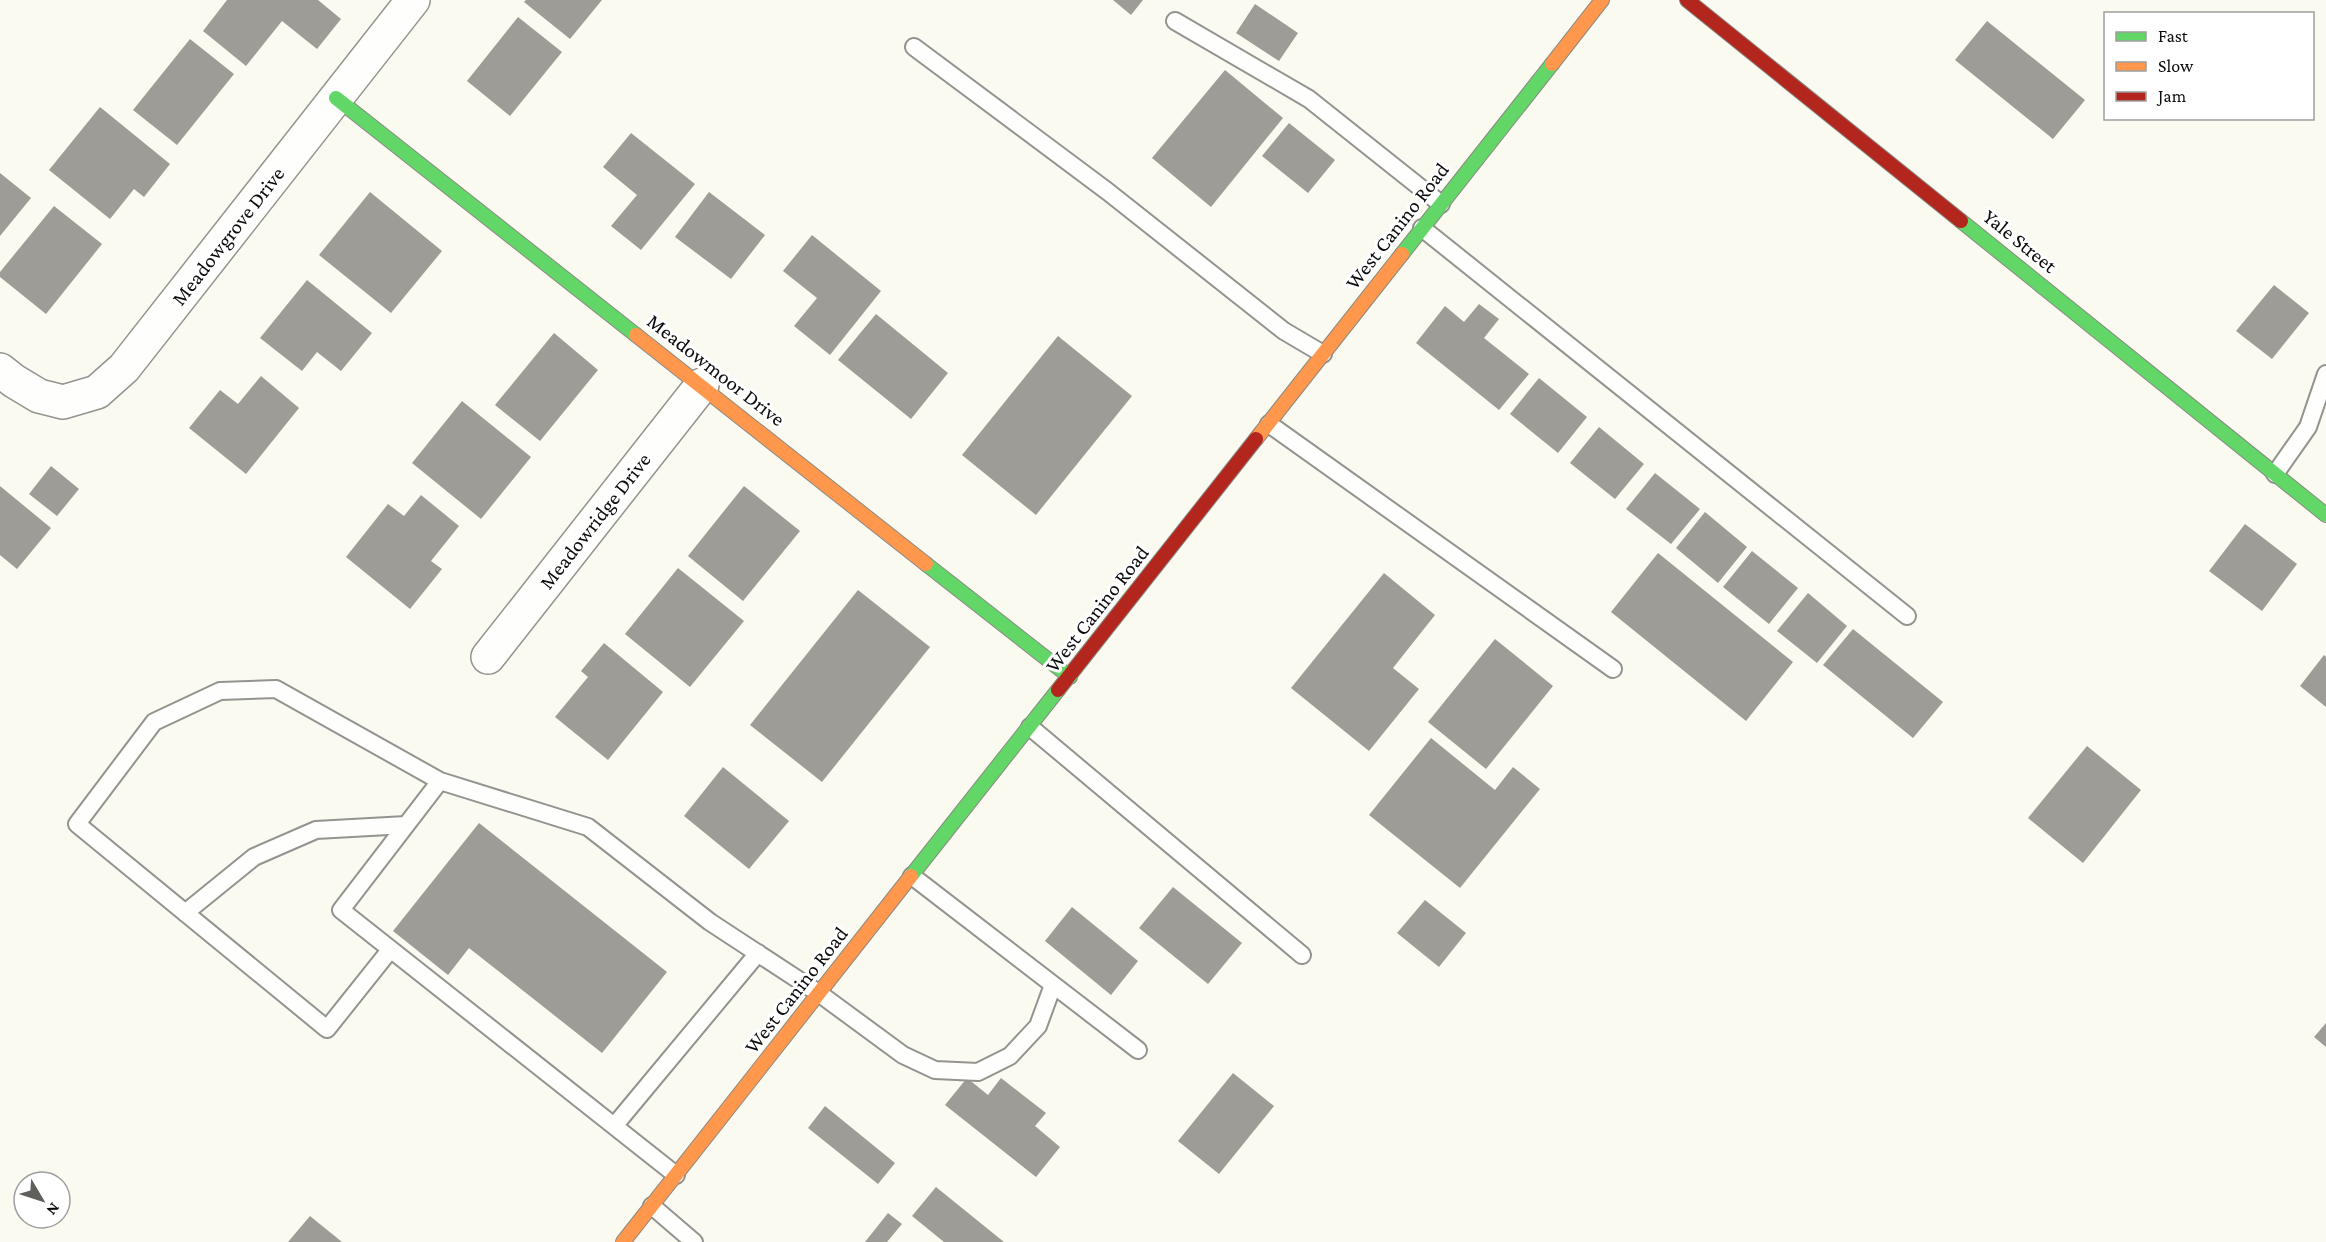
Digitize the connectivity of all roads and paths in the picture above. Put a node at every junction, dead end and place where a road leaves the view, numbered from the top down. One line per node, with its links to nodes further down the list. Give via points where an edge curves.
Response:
1 (413, 0): 6 (street, Meadowgrove Drive)
2 (1602, 0): 7 (street, West Canino Road)
3 (1687, 0): 14 (street, Yale Street)
4 (1174, 21): 7 (lane, via 1309,99)
5 (914, 47): 9 (lane, via 1107,191 1284,331)
6 (336, 98): 10 (street, Meadowgrove Drive, via 124,368 97,392 63,402 39,396); 12 (street, Meadowmoor Drive)
7 (1441, 204): 8 (street, West Canino Road)
8 (1422, 228): 9 (street, West Canino Road); 16 (lane)
9 (1323, 354): 13 (street, West Canino Road)
10 (4, 374)
11 (2326, 374): 14 (lane, via 2308,426)
12 (702, 385): 17 (street, Meadowridge Drive); 19 (street, Meadowmoor Drive)
13 (1269, 424): 18 (lane); 19 (street, West Canino Road)
14 (2276, 474): 15 (street, Yale Street)
15 (2326, 515)
16 (1907, 616)
17 (488, 657)
18 (1613, 669)
19 (1070, 677): 20 (street, West Canino Road)
20 (1030, 727): 23 (street, West Canino Road); 27 (lane)
21 (440, 781): 22 (lane); 24 (lane, via 276,689 220,691 154,722 77,824); 26 (lane, via 588,827 710,922)
22 (406, 825): 24 (lane, via 316,830 254,857); 25 (lane, via 341,910)
23 (912, 876): 28 (lane); 29 (street, West Canino Road)
24 (185, 913): 25 (lane, via 327,1029)
25 (390, 950): 31 (lane)
26 (758, 953): 29 (lane); 31 (lane)
27 (1302, 955)
28 (1053, 985): 29 (lane, via 1038,1026 1010,1056 978,1072 935,1070 903,1055); 30 (lane)
29 (820, 994): 32 (street, West Canino Road)
30 (1138, 1050)
31 (615, 1125): 32 (lane)
32 (676, 1175): 33 (street, West Canino Road)
33 (652, 1206): 34 (street, West Canino Road); 35 (lane)
34 (623, 1242)
35 (694, 1242)

